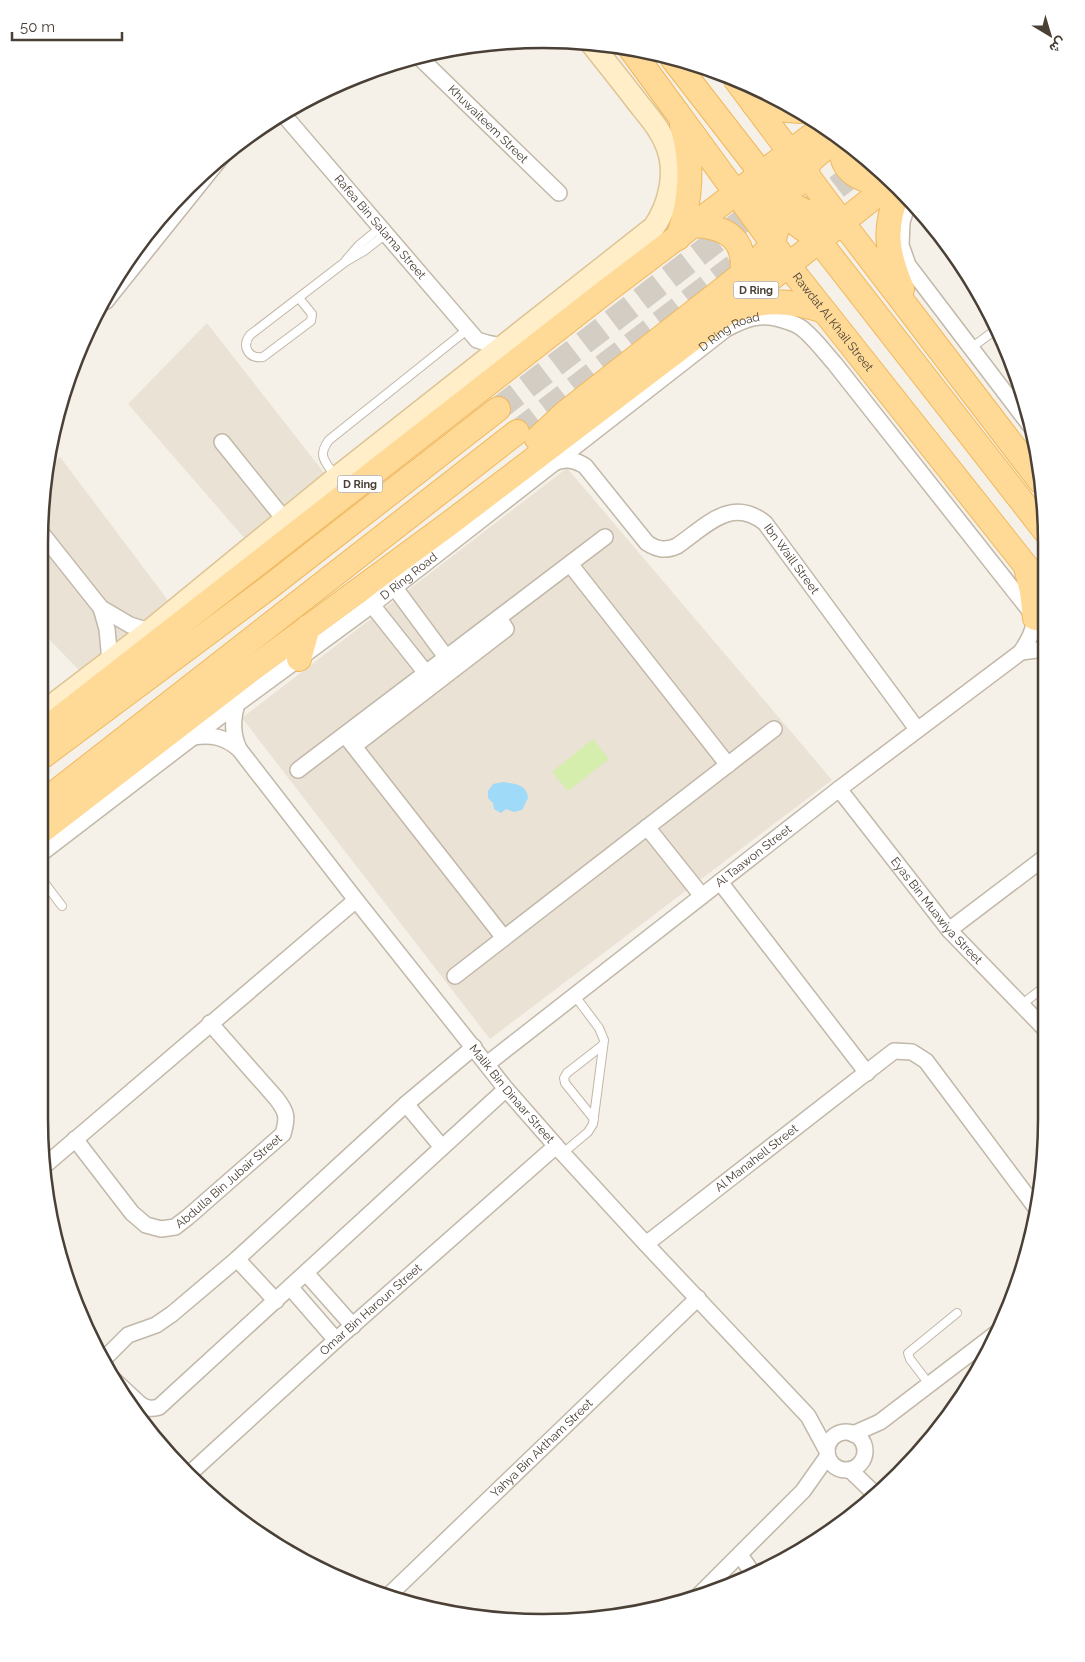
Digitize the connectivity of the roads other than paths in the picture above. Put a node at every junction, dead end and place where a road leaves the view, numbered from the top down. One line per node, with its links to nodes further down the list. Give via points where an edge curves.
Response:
1 (597, 51): 38 (street, via 657,128 668,148 671,180 666,205 658,222 643,237)
2 (636, 57): 8 (main road, Rawdat Al Khail Street)
3 (424, 62): 19 (street, Khuwaiteem Street)
4 (679, 66): 14 (main road)
5 (744, 91): 6 (main road)
6 (754, 104): 7 (main road); 13 (main road)
7 (781, 109)
8 (678, 114): 20 (main road, Rawdat Al Khail Street); 25 (main road, via 686,139 690,173)
9 (287, 119): 24 (street, Rafea Bin Salama Street)
10 (819, 132): 13 (main road, D Ring)
11 (833, 142): 13 (main road, via 811,160)
12 (843, 149): 15 (main road, via 849,170 860,179)
13 (797, 161): 14 (main road, D Ring); 22 (main road); 23 (main road)
14 (762, 174): 20 (main road, D Ring); 22 (main road)
15 (885, 185)
16 (196, 188): 30 (street)
17 (889, 189): 23 (main road, D Ring)
18 (893, 192): 33 (main road, via 889,250)
19 (559, 193)
20 (737, 193): 22 (main road); 25 (main road, D Ring); 27 (main road, Rawdat Al Khail Street)
21 (907, 207): 40 (street, via 901,245 908,265)
22 (787, 210): 23 (main road); 26 (main road); 27 (main road); 28 (main road)
23 (842, 222): 26 (main road, D Ring); 33 (main road)
24 (384, 230): 31 (lane, via 359,245 345,262); 37 (street, Rafea Bin Salama Street)
25 (687, 232): 29 (main road, via 710,226 733,238 741,249); 39 (main road, D Ring)
26 (819, 241): 28 (main road, D Ring); 53 (main road)
27 (773, 244): 28 (main road, Rawdat Al Khail Street); 29 (main road)
28 (788, 264): 32 (main road, Rawdat Al Khail Street); 34 (main road, D Ring)
29 (742, 275): 51 (main road, via 541,434)
30 (124, 278)
31 (299, 298): 31 (lane, via 250,336 246,343 250,355 263,357 311,321 312,314)
32 (824, 311): 34 (main road, via 791,302 773,302 748,306); 60 (main road, Rawdat Al Khail Street)
33 (910, 312): 49 (main road)
34 (724, 315): 51 (main road, D Ring)
35 (778, 317): 45 (street, D Ring Road, via 759,316 726,329); 67 (street, Rawdat Al Khail Street, via 800,326 835,364)
36 (991, 333): 40 (lane)
37 (473, 334): 38 (street, via 487,343); 41 (street); 50 (lane, via 329,440 323,459)
38 (502, 346): 39 (street); 41 (street)
39 (534, 348): 58 (main road, D Ring)
40 (971, 348): 43 (street)
41 (478, 365): 50 (street)
42 (498, 409): 85 (main road, D Ring, via 268,588)
43 (1021, 413)
44 (517, 432): 89 (main road)
45 (585, 439): 47 (street, D Ring Road); 48 (street, Ibn Waill Street, via 584,454)
46 (222, 442): 52 (street)
47 (556, 462): 48 (street, Ibn Waill Street, via 575,461); 56 (street, D Ring Road)
48 (589, 470): 81 (street, Ibn Waill Street, via 647,543 661,549 677,546 719,516 731,512 755,515 765,523)
49 (1032, 470)
50 (337, 477): 52 (street)
51 (498, 486): 55 (main road, D Ring)
52 (284, 519): 58 (street); 70 (street)
53 (1037, 520)
54 (605, 537): 59 (street)
55 (431, 538): 56 (main road); 69 (main road, D Ring)
56 (459, 538): 62 (street, D Ring Road)
57 (48, 541): 64 (street)
58 (272, 553): 79 (main road, D Ring)
59 (570, 564): 66 (street); 86 (street)
60 (1026, 567): 61 (main road, Rawdat Al Khail Street); 65 (main road)
61 (1038, 582)
62 (395, 588): 63 (street, D Ring Road); 73 (street)
63 (372, 605): 74 (street, D Ring Road); 76 (street)
64 (101, 608): 70 (street, via 130,625); 75 (street)
65 (1038, 616)
66 (499, 618): 73 (street); 83 (street, via 506,629)
67 (1038, 621)
68 (1038, 625): 72 (street, Al Taawon Street)
69 (308, 627): 74 (main road); 90 (main road, D Ring)
70 (149, 631): 75 (street)
71 (1038, 650): 72 (street, Al Taawon Street)
72 (1021, 652): 81 (street, Al Taawon Street)
73 (446, 657): 76 (street)
74 (299, 659): 77 (street, D Ring Road)
75 (110, 661): 78 (street)
76 (426, 673): 83 (street)
77 (237, 704): 82 (street, D Ring Road); 84 (street, Malik Bin Dinaar Street, via 233,732)
78 (48, 708)
79 (48, 728)
80 (774, 729): 86 (street)
81 (917, 729): 88 (street, Al Taawon Street)
82 (193, 738): 84 (street, Malik Bin Dinaar Street, via 213,735); 92 (street, D Ring Road)
83 (349, 740): 87 (street); 100 (street)
84 (239, 749): 97 (street, Malik Bin Dinaar Street)
85 (48, 752)
86 (728, 765): 91 (street)
87 (298, 770)
88 (839, 789): 94 (street, Al Taawon Street); 99 (street, Eyas Bin Muawiya Street)
89 (48, 798)
90 (48, 826)
91 (647, 827): 96 (street); 100 (street)
92 (48, 848)
93 (1038, 863): 99 (street)
94 (720, 882): 96 (street, Al Taawon Street); 110 (street)
95 (48, 888): 98 (lane)
96 (702, 896): 103 (street, Al Taawon Street)
97 (356, 900): 106 (street); 108 (street, Malik Bin Dinaar Street)
98 (62, 906)
99 (949, 930): 104 (street, Eyas Bin Muawiya Street)
100 (504, 938): 101 (street)
101 (455, 976)
102 (1038, 992): 104 (lane)
103 (575, 996): 107 (lane, via 602,1032); 109 (street, Al Taawon Street)
104 (1021, 1005): 105 (street, Eyas Bin Muawiya Street)
105 (1038, 1022)
106 (210, 1023): 114 (street); 114 (street, Abdulla Bin Jubair Street, via 276,1098 287,1121 283,1134 188,1217 175,1226 161,1229 146,1225 132,1213)
107 (603, 1045): 113 (lane); 113 (lane, via 564,1078)
108 (474, 1047): 109 (street, Malik Bin Dinaar Street); 112 (street)
109 (487, 1064): 111 (street, Malik Bin Dinaar Street)
110 (867, 1073): 118 (street, Al Manahell Street, via 894,1052 912,1052 926,1061); 119 (street, Al Manahell Street)
111 (506, 1089): 115 (street); 116 (street, Malik Bin Dinaar Street)
112 (410, 1101): 115 (street); 120 (street)
113 (594, 1119): 116 (lane, via 588,1132)
114 (75, 1139): 117 (street)
115 (444, 1143): 121 (street)
116 (560, 1149): 119 (street, Malik Bin Dinaar Street); 126 (street, Omar Bin Haroun Street)
117 (50, 1161)
118 (1030, 1201)
119 (646, 1244): 123 (street, Malik Bin Dinaar Street)
120 (237, 1258): 124 (street); 129 (street, via 165,1320 128,1335)
121 (306, 1273): 122 (street); 126 (street)
122 (290, 1287): 124 (street); 127 (street)
123 (698, 1298): 132 (street, Malik Bin Dinaar Street); 142 (street, Yahya Bin Aktham Street)
124 (276, 1301): 131 (street, via 159,1407 153,1409 142,1405)
125 (957, 1313): 130 (lane, via 908,1353)
126 (353, 1326): 127 (street, Omar Bin Haroun Street)
127 (336, 1340): 137 (street, Omar Bin Haroun Street)
128 (983, 1343): 130 (street)
129 (108, 1355)
130 (930, 1384): 133 (street)
131 (131, 1395)
132 (808, 1416): 134 (street, Malik Bin Dinaar Street); 136 (street, Malik Bin Dinaar Street)
133 (880, 1422): 134 (street); 135 (street)
134 (847, 1433): 135 (street, via 858,1437); 136 (street, via 830,1440)
135 (865, 1446): 136 (street, via 864,1458)
136 (840, 1462): 138 (street, Malik Bin Dinaar Street); 139 (street, via 803,1490)
137 (193, 1471)
138 (871, 1490)
139 (740, 1555): 140 (street); 141 (street)
140 (749, 1569)
141 (709, 1586)
142 (393, 1591)

